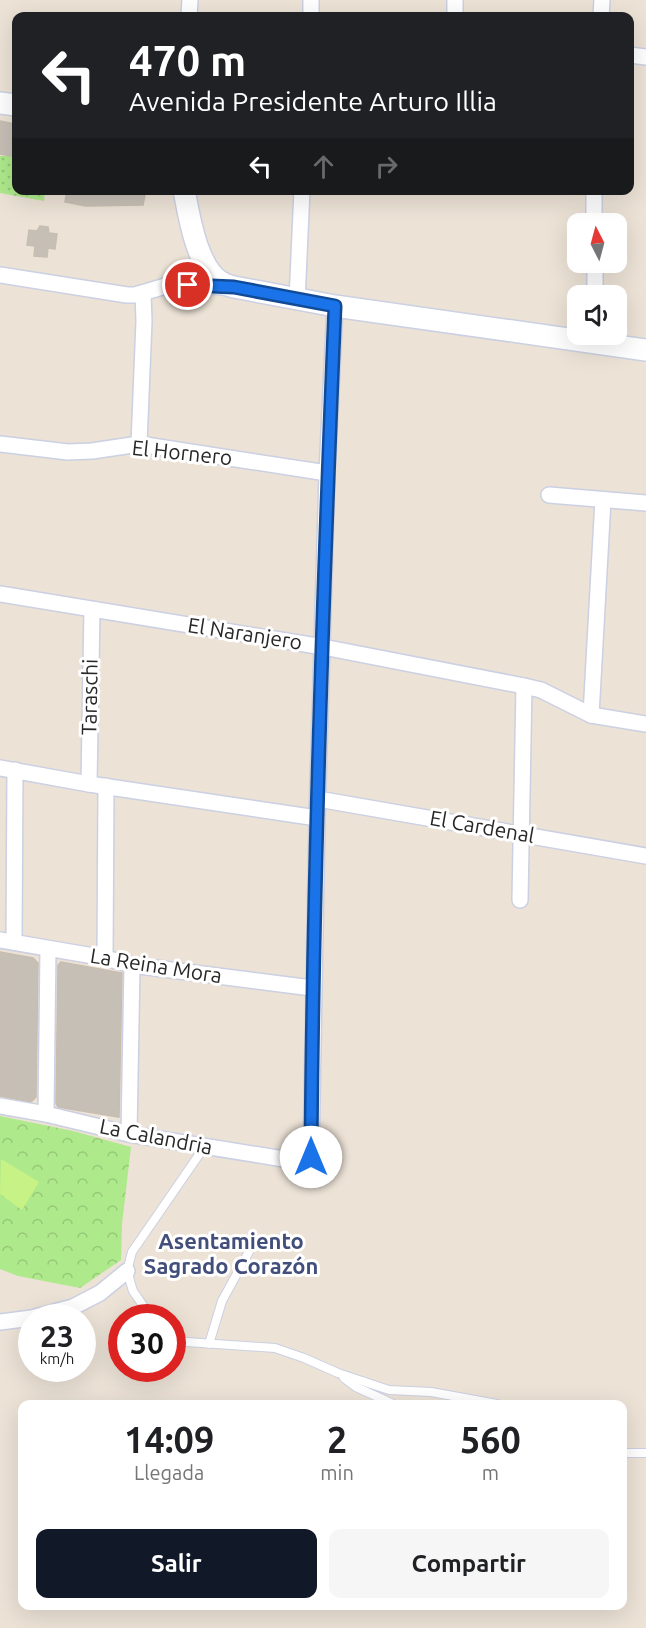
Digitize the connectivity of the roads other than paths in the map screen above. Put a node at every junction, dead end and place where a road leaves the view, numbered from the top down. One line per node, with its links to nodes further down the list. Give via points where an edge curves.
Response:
1 (185, 195): 6 (street, via 202,257 211,274)
2 (302, 195): 8 (street)
3 (594, 195): 4 (street)
4 (594, 213)
5 (0, 275): 7 (street, via 127,295)
6 (234, 287): 7 (street, via 169,285); 8 (street)
7 (143, 293): 14 (street)
8 (297, 300): 9 (street)
9 (335, 306): 10 (street); 15 (street)
10 (567, 335)
11 (623, 345): 12 (street)
12 (646, 350)
13 (0, 444): 14 (street, El Hornero, via 68,452)
14 (139, 444): 15 (street, El Hornero)
15 (327, 473): 21 (street)
16 (549, 495): 17 (street)
17 (603, 500): 18 (street); 23 (street)
18 (646, 503)
19 (0, 594): 20 (street, El Naranjero)
20 (92, 610): 21 (street, El Naranjero); 26 (street, Taraschi)
21 (323, 647): 22 (street, El Naranjero); 28 (street)
22 (524, 686): 23 (street, El Naranjero, via 541,690); 30 (street)
23 (591, 715): 24 (street, El Naranjero)
24 (646, 724)
25 (7, 769): 26 (street); 33 (street)
26 (89, 784): 27 (street)
27 (106, 786): 29 (street); 35 (street)
28 (318, 799): 29 (street); 30 (street, El Cardenal)
29 (317, 818): 37 (street)
30 (521, 833): 31 (street, El Cardenal); 32 (street)
31 (646, 856)
32 (520, 900)
33 (7, 941): 34 (street, La Reina Mora)
34 (48, 949): 35 (street, La Reina Mora); 39 (street)
35 (105, 958): 36 (street, La Reina Mora)
36 (132, 965): 37 (street, La Reina Mora); 40 (street)
37 (312, 988): 41 (street, La Calandria, via 311,1157 296,1161)
38 (0, 1106): 39 (street, La Calandria)
39 (46, 1114): 40 (street, La Calandria)
40 (129, 1134): 41 (street, La Calandria)
41 (205, 1146): 43 (lane, via 132,1252)
42 (252, 1246): 49 (lane, via 222,1301)
43 (127, 1271): 44 (street); 45 (lane)
44 (79, 1304)
45 (142, 1304)
46 (18, 1320): 47 (street)
47 (0, 1322)
48 (186, 1342): 49 (lane)
49 (209, 1344): 50 (lane, via 275,1348)
50 (338, 1373): 51 (lane, via 356,1387); 52 (lane, via 389,1390)
51 (384, 1400)
52 (475, 1400)
53 (627, 1453): 54 (lane)
54 (646, 1453)

